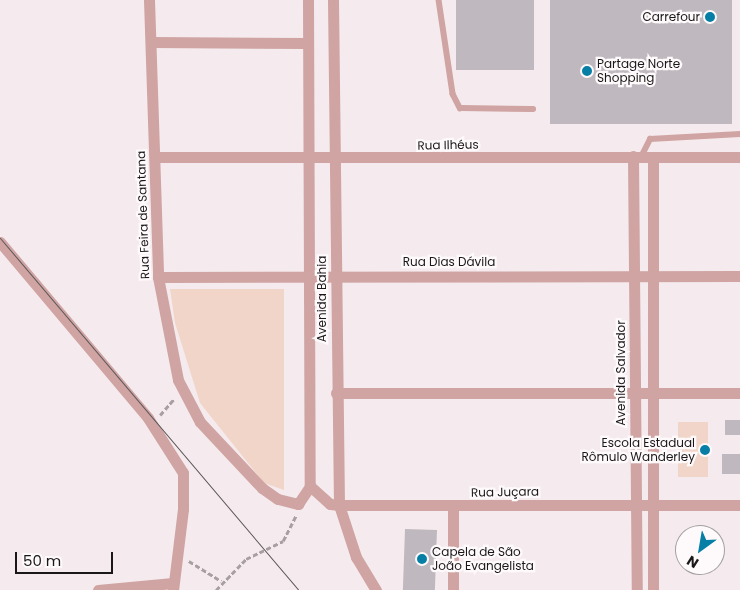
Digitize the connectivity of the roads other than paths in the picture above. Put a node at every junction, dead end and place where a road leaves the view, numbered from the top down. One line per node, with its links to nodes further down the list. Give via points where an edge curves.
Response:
1 (149, 0): 5 (street, Rua Feira de Santana)
2 (308, 0): 6 (street, Avenida Bahia)
3 (333, 0): 13 (street, Avenida Bahia)
4 (439, 0): 7 (lane, via 453,94 460,108)
5 (151, 42): 6 (street); 11 (street, Rua Feira de Santana)
6 (307, 43): 12 (street, Avenida Bahia)
7 (533, 109)
8 (740, 134): 9 (lane, via 650,140)
9 (642, 157): 10 (street, Rua Ilhéus); 13 (street, Rua Ilhéus); 15 (street, Avenida Salvador); 16 (street)
10 (740, 157)
11 (156, 158): 12 (street, Rua Ilhéus); 20 (street, Rua Feira de Santana)
12 (309, 160): 13 (street, Rua Ilhéus); 17 (street, Avenida Bahia)
13 (337, 160): 18 (street, Avenida Bahia)
14 (0, 242): 31 (street, via 158,432 183,473 184,501)
15 (636, 275): 16 (street, Rua Dias Dávila); 18 (street, Rua Dias Dávila); 22 (street, Avenida Salvador)
16 (652, 275): 19 (street, Rua Dias Dávila); 23 (street)
17 (307, 276): 18 (street, Rua Dias Dávila); 20 (street, Rua Dias Dávila); 25 (street, Avenida Bahia)
18 (336, 276): 21 (street, Avenida Bahia)
19 (740, 276)
20 (158, 277): 25 (street, Rua Feira de Santana, via 174,366 183,391 210,434 262,488 293,503)
21 (336, 393): 22 (street); 27 (street, Avenida Bahia)
22 (634, 393): 23 (street); 26 (street, Avenida Salvador)
23 (652, 393): 24 (street); 28 (street)
24 (740, 393)
25 (310, 486): 27 (street, Rua Juçara, via 330,504)
26 (634, 504): 28 (street, Rua Juçara); 30 (street, Rua Juçara); 35 (street, Avenida Salvador)
27 (339, 505): 30 (street, Rua Juçara); 33 (street, Avenida Bahia, via 356,557)
28 (652, 505): 29 (street, Rua Juçara); 36 (street)
29 (740, 505)
30 (453, 506): 34 (street)
31 (173, 587): 32 (street)
32 (98, 590)
33 (376, 590)
34 (453, 590)
35 (637, 590)
36 (654, 590)

